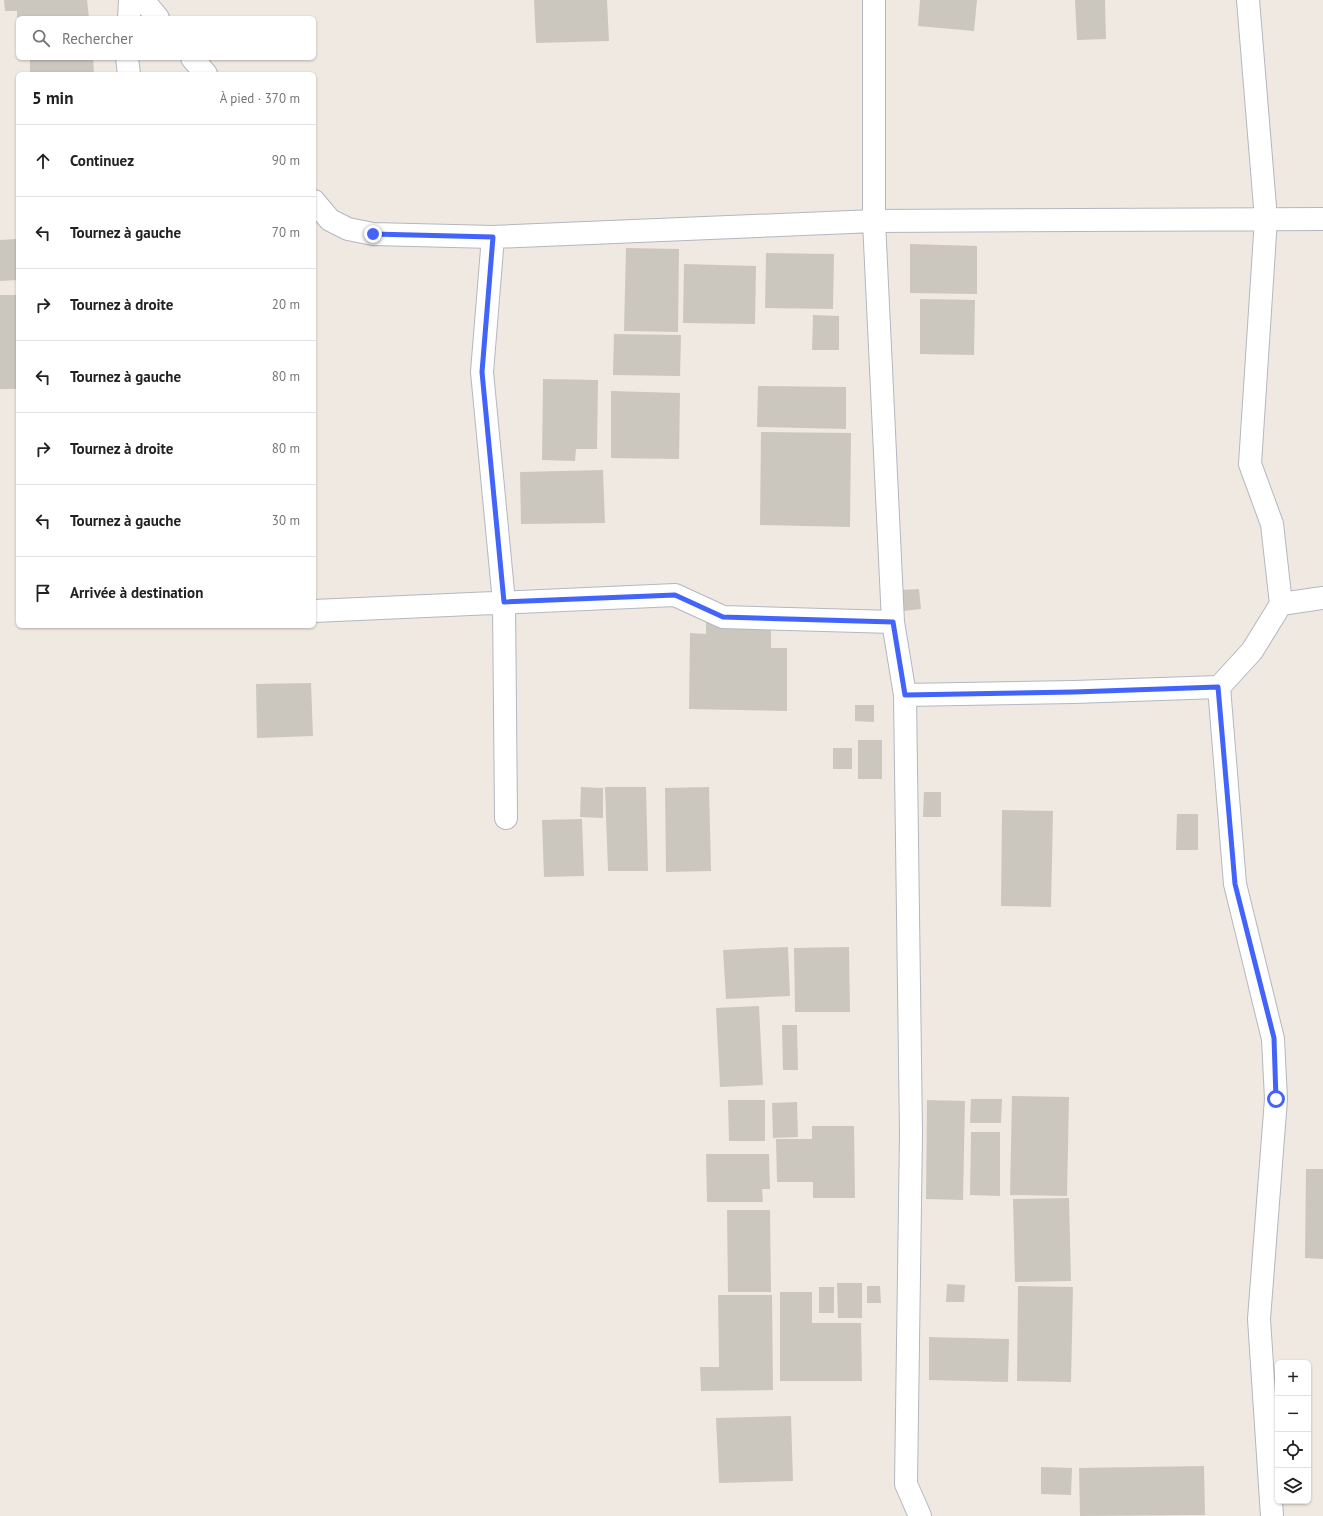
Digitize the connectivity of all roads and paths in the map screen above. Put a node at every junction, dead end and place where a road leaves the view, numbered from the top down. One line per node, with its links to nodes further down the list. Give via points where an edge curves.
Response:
1 (130, 0): 5 (street)
2 (143, 0): 6 (street)
3 (874, 0): 15 (street)
4 (1248, 0): 12 (street)
5 (129, 16)
6 (156, 16)
7 (127, 60): 9 (street)
8 (194, 60): 10 (street)
9 (129, 72)
10 (204, 72)
11 (316, 206): 14 (street)
12 (1266, 219): 13 (street); 15 (street); 19 (street, via 1250,464 1272,524)
13 (1323, 219)
14 (322, 221): 16 (street, via 373,234)
15 (874, 221): 16 (street); 21 (street)
16 (493, 237): 18 (street, via 482,372)
17 (1323, 598): 19 (street)
18 (504, 602): 20 (street); 21 (street, via 675,595 723,617); 24 (street)
19 (1281, 604): 22 (street, via 1252,651)
20 (316, 611)
21 (893, 622): 23 (street)
22 (1218, 687): 23 (street); 26 (street, via 1235,884 1274,1038 1276,1099 1259,1319)
23 (905, 695): 25 (street, via 911,1133 906,1484)
24 (506, 818)
25 (920, 1516)
26 (1272, 1516)

